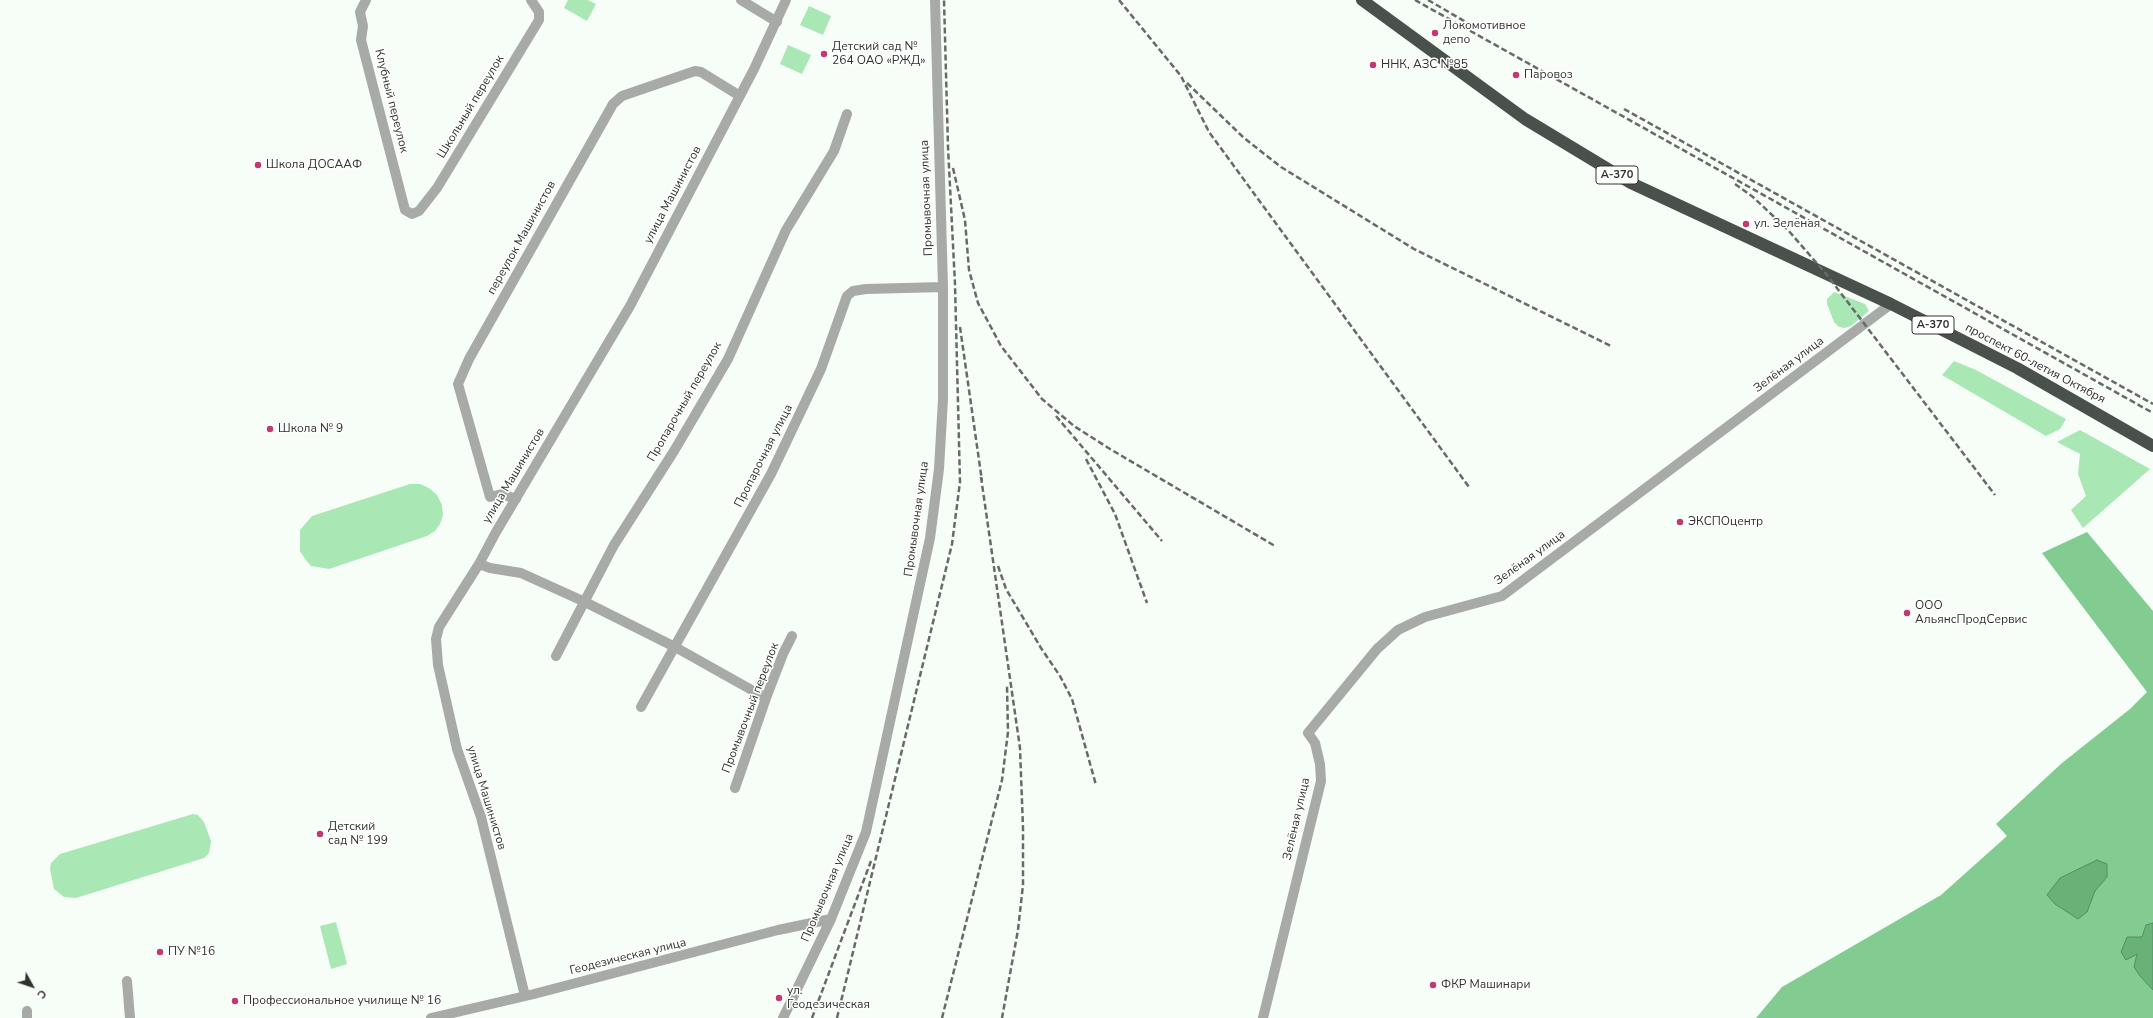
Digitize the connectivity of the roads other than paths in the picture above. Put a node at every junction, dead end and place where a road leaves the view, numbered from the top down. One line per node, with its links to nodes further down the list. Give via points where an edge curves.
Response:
1 (366, 0): 10 (street, Клубный переулок, via 360,12 362,40)
2 (531, 0): 10 (street, Школьный переулок, via 539,12 539,20 499,88 428,201 414,213)
3 (741, 0): 7 (street)
4 (786, 0): 7 (street, улица Машинистов)
5 (935, 0): 11 (street, Промывочная улица)
6 (1362, 0): 12 (highway, проспект 60-летия Октября / А-370, via 1525,119 1631,183)
7 (777, 22): 8 (street, улица Машинистов)
8 (740, 96): 14 (street, улица Машинистов, via 630,306); 14 (street, переулок Машинистов, via 701,72 695,71 622,96 607,112 469,359 458,384 490,497 502,494)
9 (847, 114): 16 (street, Пропарочный переулок, via 834,151 786,230 728,359 674,451 614,545)
10 (405, 210)
11 (943, 287): 18 (street, Пропарочная улица, via 866,289 854,291 847,296 821,369 771,474); 23 (street, Промывочная улица, via 943,406 930,538 866,832)
12 (1891, 304): 13 (highway, проспект 60-летия Октября / А-370, via 2011,365); 29 (street, Зелёная улица, via 1502,596 1425,617 1398,630 1377,650 1308,733 1315,744 1321,781)
13 (2153, 446)
14 (516, 499): 15 (street, улица Машинистов)
15 (479, 564): 16 (street, via 521,573); 25 (street, улица Машинистов, via 440,627 436,639 438,665 456,749 481,817)
16 (585, 602): 18 (street); 19 (street, Пропарочный переулок)
17 (792, 636): 20 (street, Промывочный переулок)
18 (675, 647): 20 (street); 21 (street, Пропарочная улица)
19 (556, 656)
20 (766, 698): 22 (street, Промывочный переулок)
21 (641, 707)
22 (735, 788)
23 (831, 919): 25 (street, Геодезическая улица, via 778,930); 28 (street, Промывочная улица)
24 (127, 981): 26 (street)
25 (525, 996): 27 (street, Геодезическая улица)
26 (130, 1018)
27 (431, 1018)
28 (783, 1018)
29 (1263, 1018)

